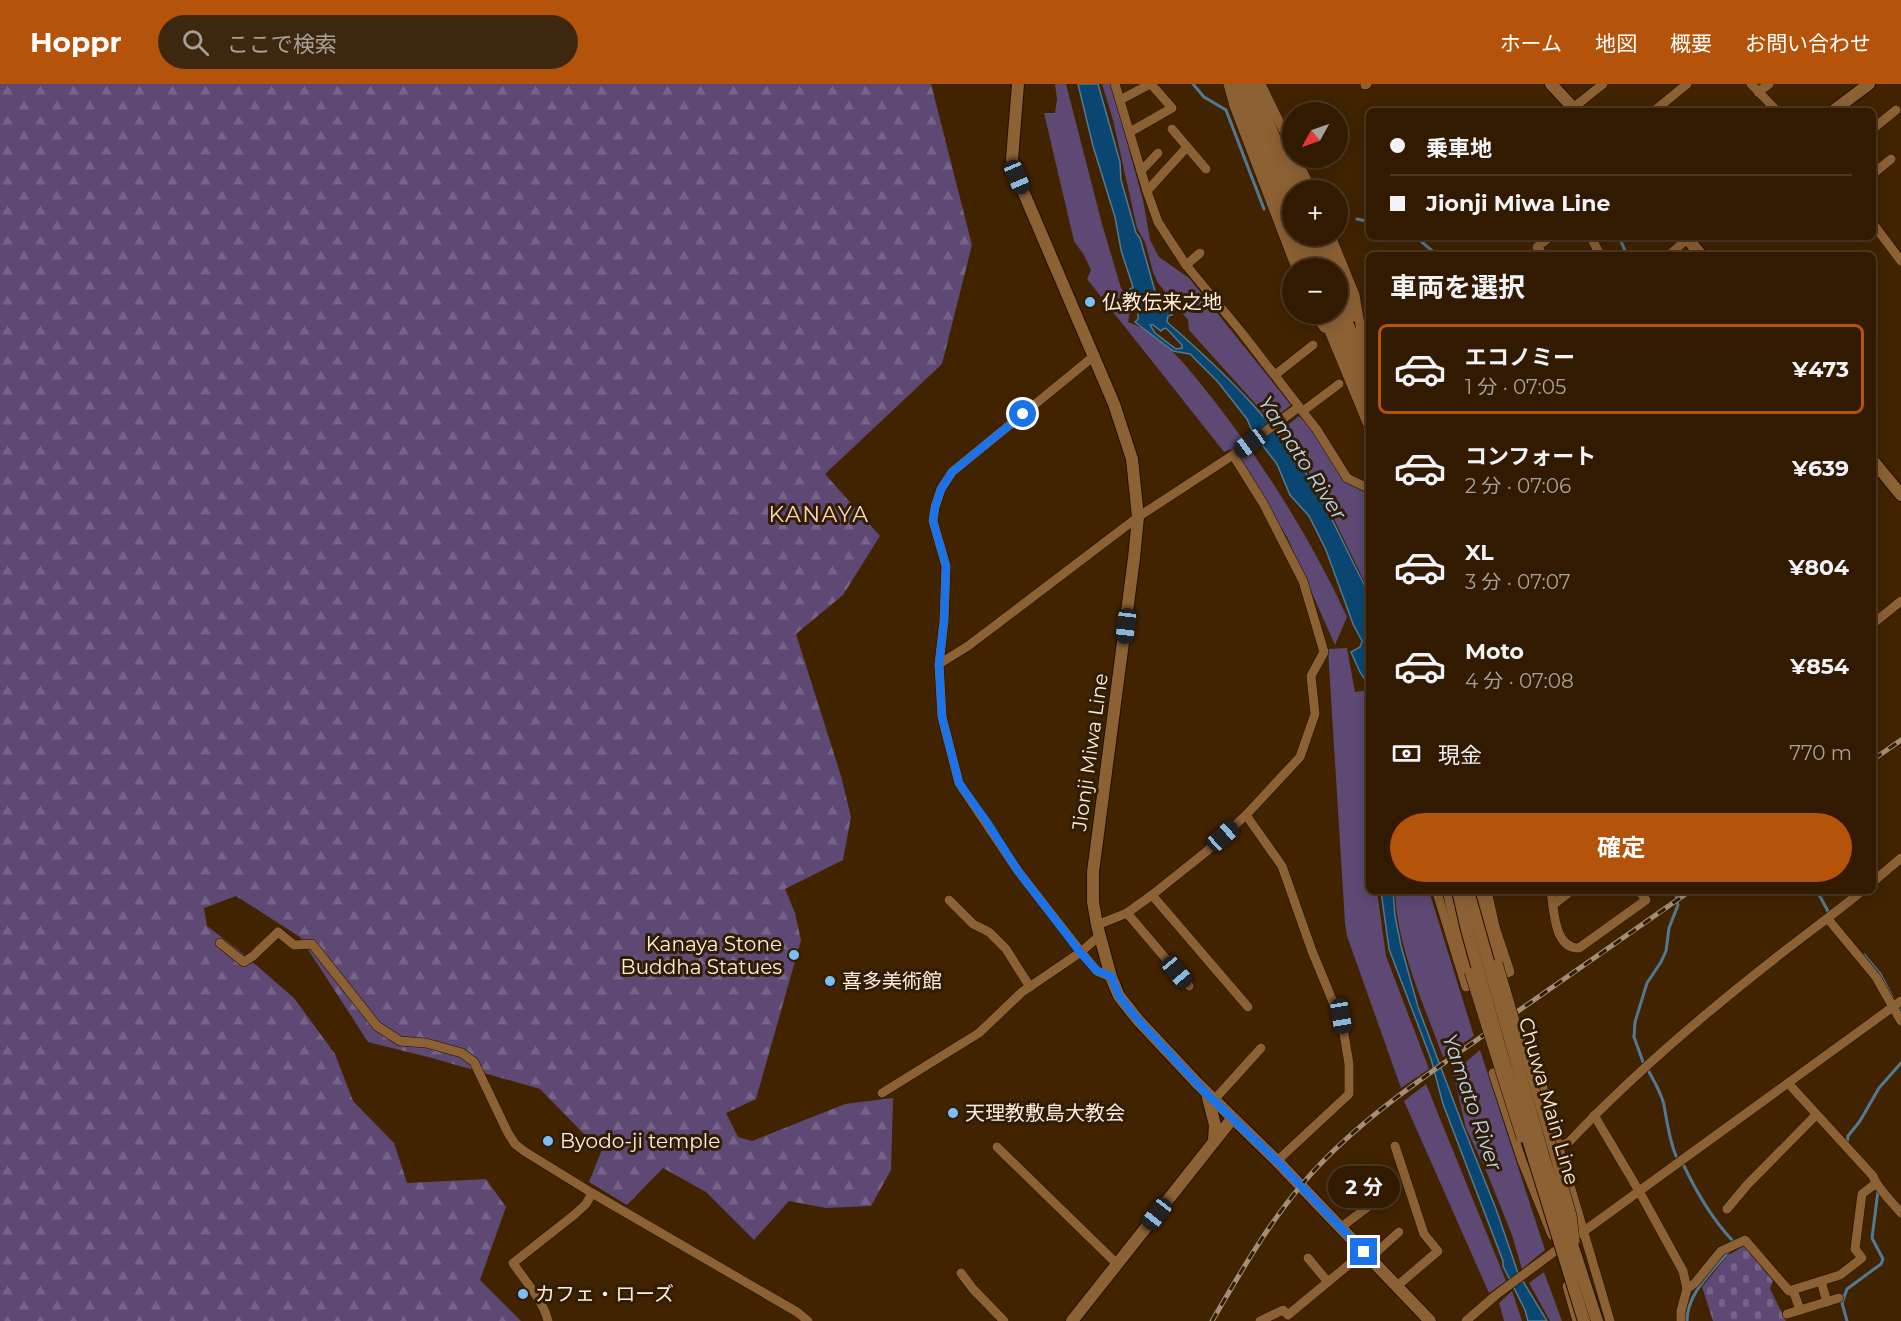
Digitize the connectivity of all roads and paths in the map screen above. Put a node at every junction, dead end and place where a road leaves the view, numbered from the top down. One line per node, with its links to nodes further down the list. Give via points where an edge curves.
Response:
1 (1018, 84): 60 (main road, Jionji Miwa Line, via 1012,159)
2 (1115, 84): 16 (street)
3 (1150, 84): 16 (street); 27 (street, via 1172,108)
4 (1228, 84): 47 (street)
5 (1235, 84): 48 (street)
6 (1242, 84): 36 (main road)
7 (1253, 84): 23 (main road)
8 (1262, 84): 25 (street)
9 (1551, 84): 17 (main road)
10 (1603, 84): 18 (street)
11 (1687, 84): 19 (street)
12 (1751, 84): 15 (street)
13 (1768, 84): 15 (street)
14 (1869, 84): 21 (main road)
15 (1758, 92): 20 (street)
16 (1120, 100): 27 (street)
17 (1572, 108)
18 (1576, 108)
19 (1658, 108)
20 (1774, 108)
21 (1837, 108)
22 (1896, 110): 24 (street)
23 (1265, 114): 34 (main road); 35 (street)
24 (1876, 126)
25 (1282, 127)
26 (1172, 129): 28 (street)
27 (1130, 132): 32 (street)
28 (1187, 147): 31 (street); 37 (street)
29 (1158, 153): 32 (street)
30 (1891, 159): 33 (street)
31 (1206, 169)
32 (1141, 171): 37 (street)
33 (1876, 171)
34 (1291, 180)
35 (1300, 180)
36 (1282, 186)
37 (1147, 191): 50 (street, via 1158,222)
38 (1876, 228): 49 (street)
39 (1546, 240): 43 (street, via 1537,248)
40 (1686, 240): 44 (street)
41 (1690, 240): 45 (main road)
42 (1335, 246): 56 (street, via 1355,295)
43 (1540, 252)
44 (1672, 252)
45 (1699, 252)
46 (1200, 253): 50 (street)
47 (1292, 258)
48 (1301, 258)
49 (1901, 261)
50 (1186, 265): 62 (street)
51 (1348, 300): 56 (street)
52 (1321, 324): 57 (street)
53 (1326, 324): 57 (street)
54 (1336, 324): 64 (main road)
55 (1348, 324): 61 (main road)
56 (1362, 337): 59 (street)
57 (1334, 343): 66 (street)
58 (1313, 345): 62 (street)
59 (1366, 346)
60 (1094, 356): 71 (main road, Jionji Miwa Line, via 1132,459); 74 (street, via 952,472 941,489 933,521 946,566)
61 (1366, 370)
62 (1275, 375): 65 (street)
63 (1339, 384): 65 (street)
64 (1366, 399)
65 (1301, 409): 67 (street); 69 (street, via 1347,478)
66 (1366, 420)
67 (1233, 455): 71 (street); 75 (street, via 1303,581 1324,652 1311,676 1315,714 1299,757)
68 (1876, 467): 70 (main road)
69 (1366, 487)
70 (1901, 495)
71 (1138, 517): 74 (street); 93 (main road, Jionji Miwa Line, via 1093,872 1093,902)
72 (1901, 601): 73 (street)
73 (1876, 621)
74 (939, 664): 95 (street, via 942,717 959,783 1018,871)
75 (1246, 815): 88 (street); 114 (street, via 1282,866 1312,951 1341,1016 1349,1064 1349,1094)
76 (1901, 858): 77 (street)
77 (1876, 879)
78 (1438, 894): 83 (street, via 1466,987 1510,972)
79 (1448, 894): 122 (street, bridge, via 1529,1162)
80 (1459, 894): 122 (main road, Chuwa Main Line, bridge)
81 (1469, 894): 130 (main road, Chuwa Main Line, bridge)
82 (1480, 894): 130 (street, bridge, via 1572,1215)
83 (1488, 894)
84 (1551, 894): 90 (street)
85 (1567, 894): 90 (street)
86 (1641, 894): 90 (street, via 1646,900 1579,948 1568,947 1563,940)
87 (1858, 894): 92 (street)
88 (1152, 895): 91 (street); 100 (street)
89 (949, 900): 98 (street, via 1006,949)
90 (1553, 905)
91 (1127, 913): 93 (street); 97 (street)
92 (1828, 920): 101 (street, via 1876,977); 107 (street, via 1712,1011)
93 (1099, 930): 95 (street); 96 (main road, Jionji Miwa Line)
94 (220, 943): 118 (street, via 244,962 278,932 294,945 312,944 377,1026 400,1041 462,1053 474,1062 515,1144)
95 (1080, 952): 96 (street, via 1097,971); 98 (street)
96 (1111, 976): 106 (main road, Jionji Miwa Line, via 1119,996 1138,1020)
97 (1189, 986)
98 (1030, 987): 105 (street, via 979,1032)
99 (1901, 1001): 101 (street)
100 (1248, 1007)
101 (1892, 1008): 102 (street); 104 (street)
102 (1901, 1021)
103 (1261, 1048): 106 (street)
104 (1788, 1083): 108 (street); 117 (street)
105 (882, 1093)
106 (1210, 1097): 109 (main road, Jionji Miwa Line); 110 (main road)
107 (1594, 1115): 113 (street); 117 (street)
108 (1816, 1115): 116 (street); 120 (street)
109 (1232, 1119): 110 (main road); 114 (main road, Jionji Miwa Line)
110 (1214, 1140): 129 (main road)
111 (1395, 1146): 134 (street, via 1424,1234 1438,1251)
112 (997, 1148): 129 (street)
113 (1559, 1148): 115 (street); 115 (street, via 1535,1058 1493,1073); 124 (street)
114 (1277, 1161): 123 (main road, Jionji Miwa Line)
115 (1522, 1161): 126 (street)
116 (1879, 1187): 121 (street); 132 (street, via 1862,1194 1855,1249 1862,1258 1840,1275)
117 (1640, 1191): 124 (street); 135 (street, via 1683,1271)
118 (592, 1193): 141 (street, via 580,1210 513,1263 535,1293); 142 (street)
119 (1377, 1200): 123 (street)
120 (1727, 1209)
121 (1901, 1213)
122 (1553, 1222): 149 (main road, Chuwa Main Line, bridge)
123 (1340, 1228): 127 (main road, Jionji Miwa Line)
124 (1584, 1231): 126 (street); 151 (street)
125 (1399, 1232): 127 (street)
126 (1557, 1250): 147 (street); 148 (street)
127 (1367, 1255): 133 (street); 134 (main road, Jionji Miwa Line)
128 (1308, 1258): 133 (street)
129 (1117, 1264): 144 (main road)
130 (1579, 1269): 150 (main road, Chuwa Main Line, bridge)
131 (961, 1273): 143 (street)
132 (1821, 1281): 136 (street); 138 (street)
133 (1328, 1282): 145 (street, via 1288,1315 1283,1310)
134 (1397, 1286): 146 (main road, Jionji Miwa Line)
135 (1687, 1289): 136 (street, via 1721,1251 1745,1240); 152 (street)
136 (1792, 1290): 139 (street)
137 (1839, 1298): 138 (street)
138 (1827, 1302): 139 (street)
139 (1800, 1310): 140 (street)
140 (1787, 1314)
141 (548, 1321)
142 (808, 1321)
143 (1004, 1321)
144 (1072, 1321)
145 (1260, 1321)
146 (1430, 1321)
147 (1466, 1321)
148 (1577, 1321)
149 (1584, 1321)
150 (1597, 1321)
151 (1610, 1321)
152 (1681, 1321)

